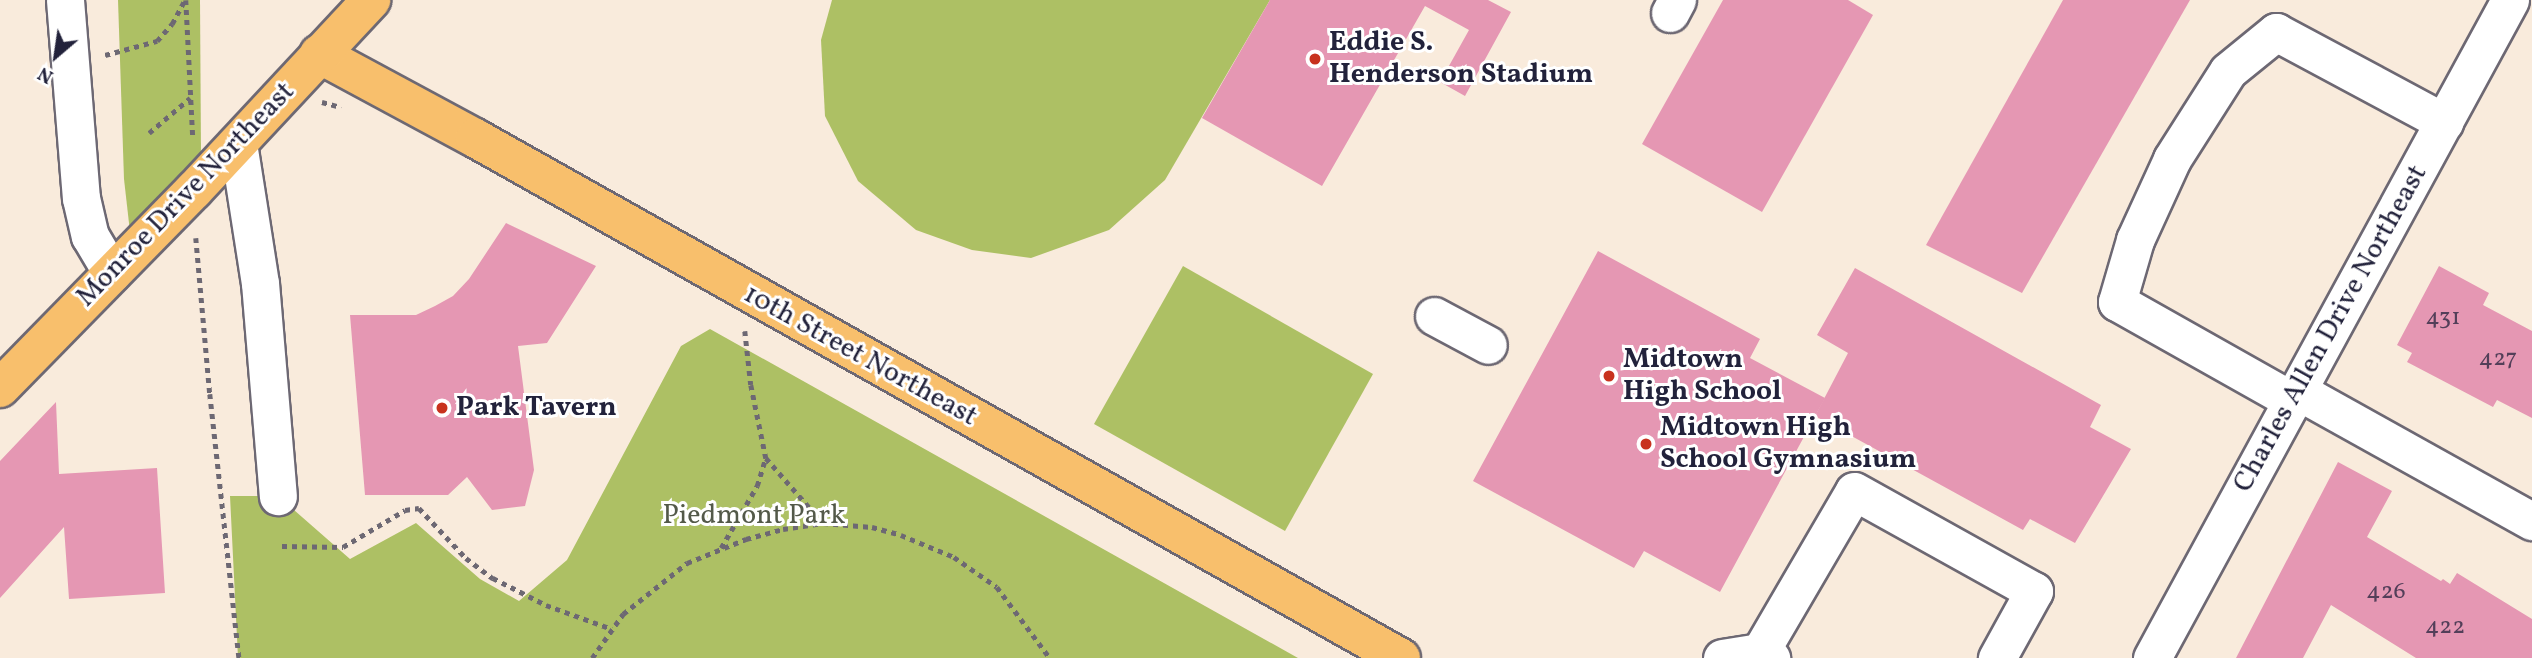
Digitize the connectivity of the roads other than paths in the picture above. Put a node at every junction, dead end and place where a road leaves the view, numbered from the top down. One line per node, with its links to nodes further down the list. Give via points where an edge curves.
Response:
1 (65, 0): 7 (street, via 81,198 90,236)
2 (371, 0): 4 (main road, Monroe Drive Northeast)
3 (2510, 0): 5 (street, Charles Allen Drive Northeast)
4 (319, 54): 6 (main road, Monroe Drive Northeast); 15 (main road, 10th Street Northeast)
5 (2444, 122): 11 (street, Charles Allen Drive Northeast); 11 (street, via 2276,32 2228,71 2172,159 2135,240 2117,302)
6 (238, 143): 7 (main road, Monroe Drive Northeast); 12 (street, via 260,283)
7 (112, 273): 10 (main road, Monroe Drive Northeast)
8 (1434, 316): 9 (street)
9 (1488, 345)
10 (0, 388)
11 (2296, 396): 13 (street); 18 (street, Charles Allen Drive Northeast)
12 (278, 496)
13 (2532, 521)
14 (1765, 655): 16 (street); 17 (street, via 1854,491 2034,591)
15 (1401, 658)
16 (1722, 658)
17 (1997, 658)
18 (2152, 658)

